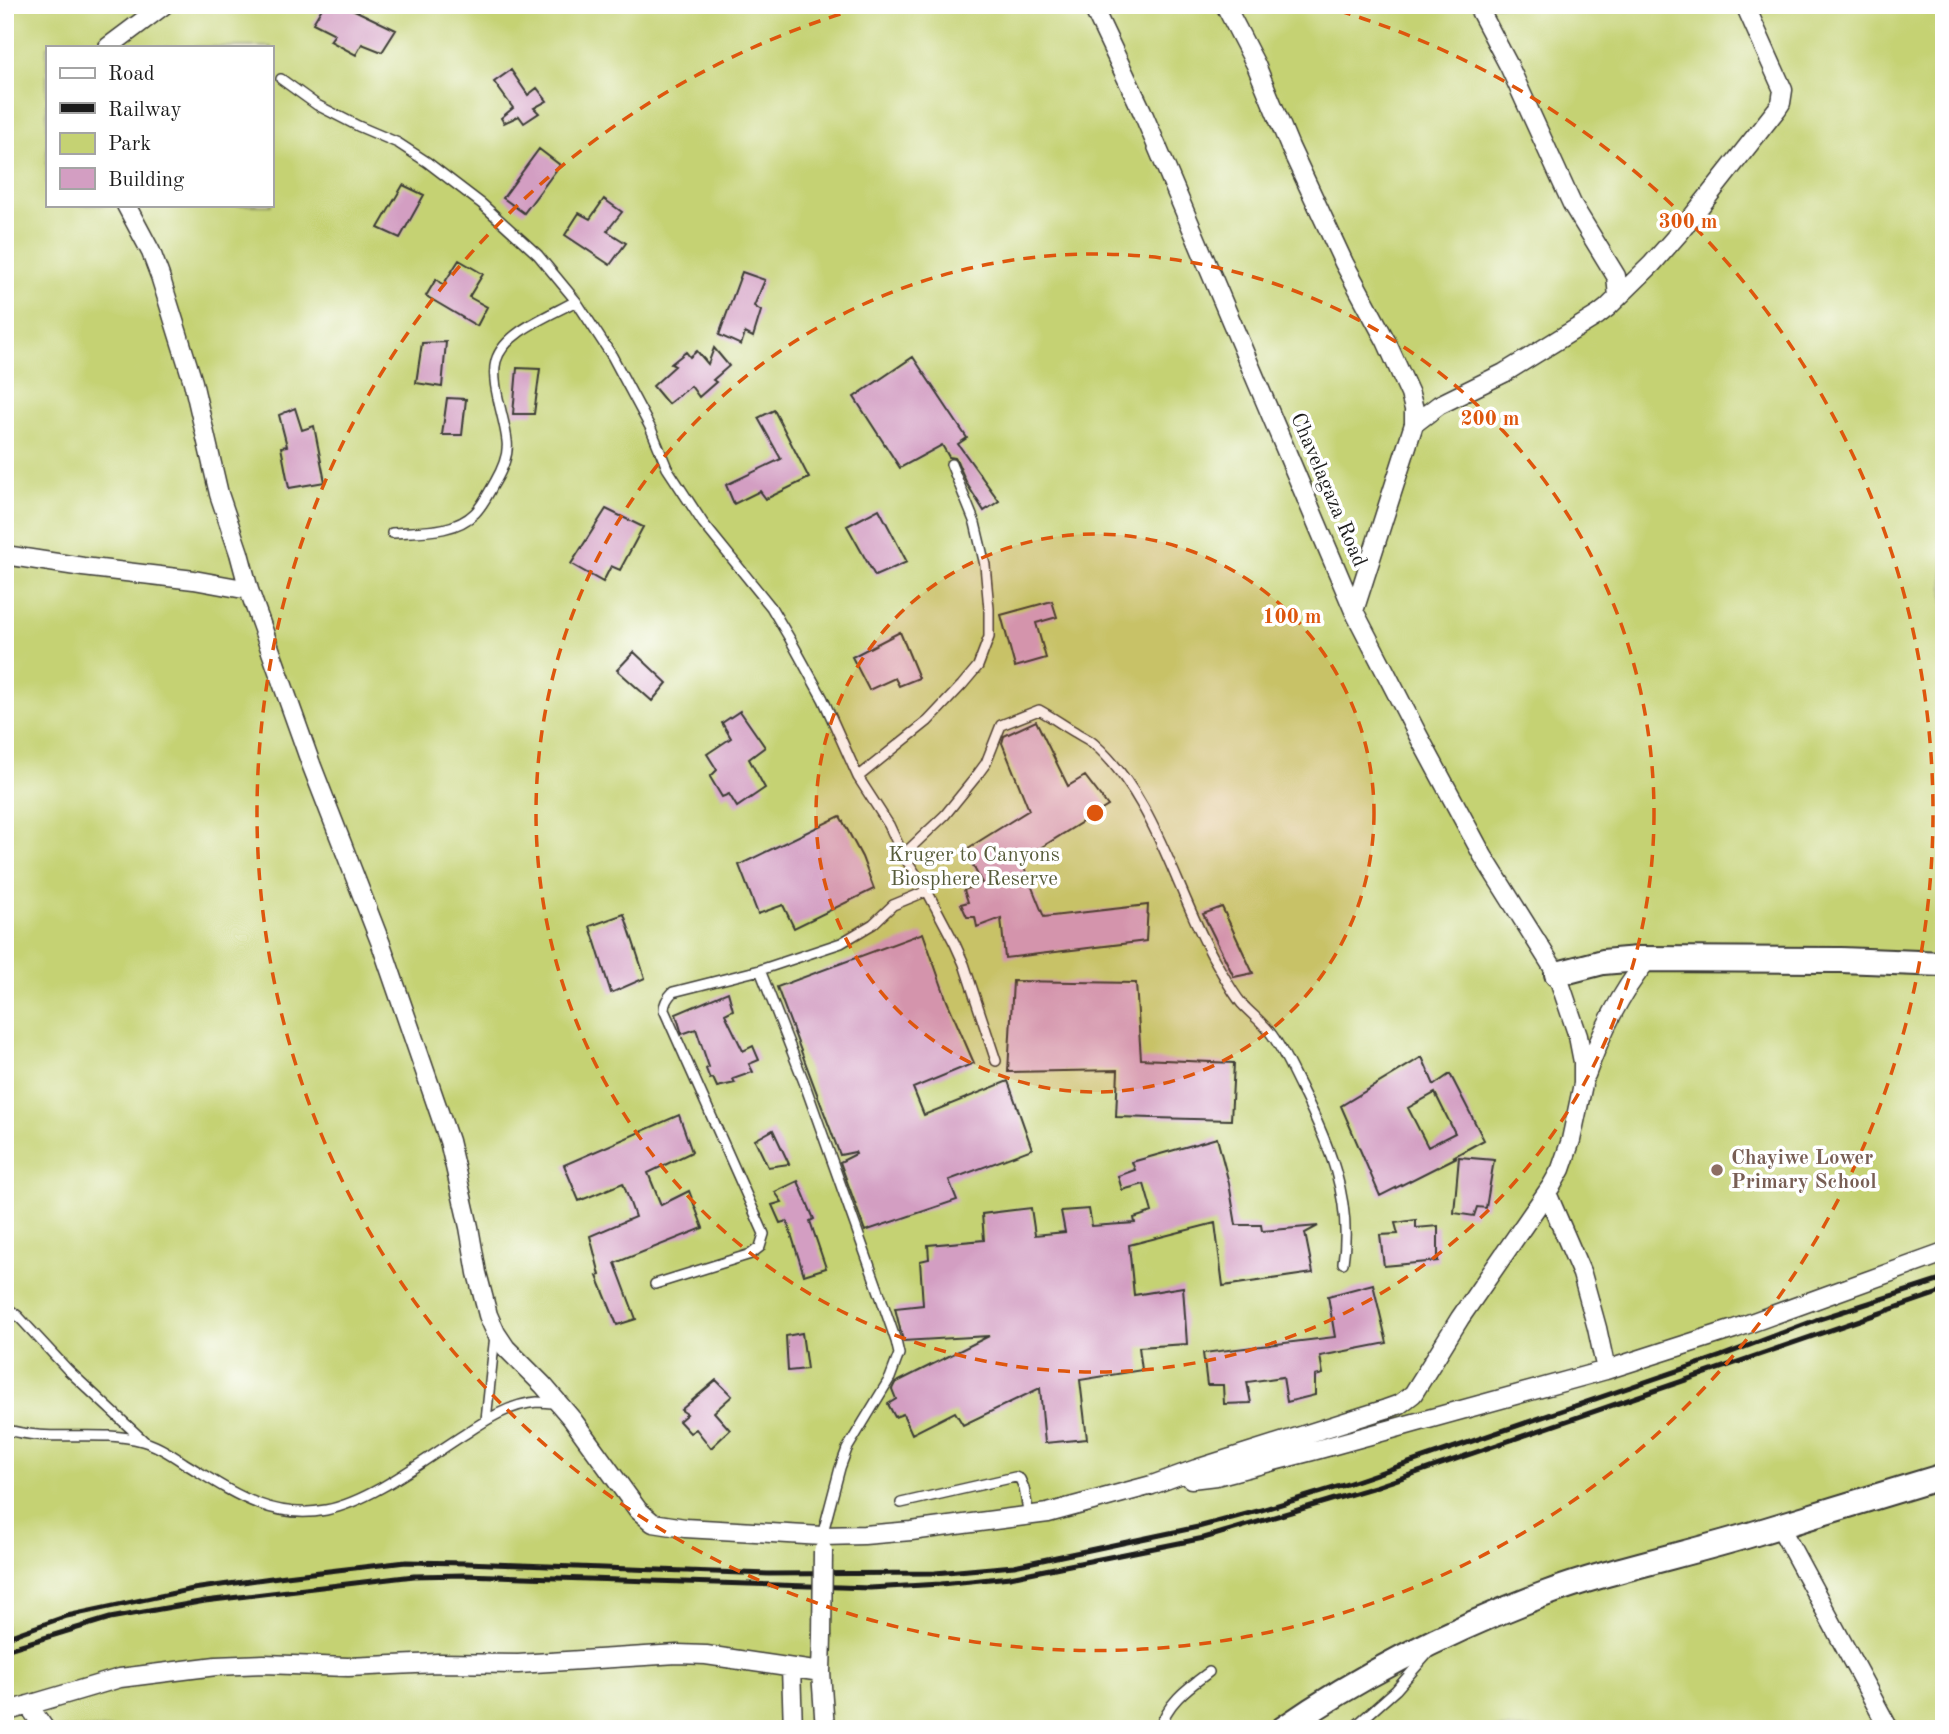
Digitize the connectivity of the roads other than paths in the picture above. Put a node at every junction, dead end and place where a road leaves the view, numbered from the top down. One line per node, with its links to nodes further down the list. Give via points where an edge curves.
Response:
1 (164, 5): 6 (street)
2 (1092, 5): 16 (street, Chavelagaza Road, via 1142,111)
3 (1225, 5): 11 (street, via 1343,263 1410,394)
4 (1477, 5): 9 (street, via 1572,204 1616,276)
5 (1745, 5): 9 (street, via 1783,90 1781,103 1680,232)
6 (109, 46)
7 (281, 79): 10 (lane, via 317,105 398,143 438,170 538,255)
8 (127, 206): 15 (street, via 160,276)
9 (1618, 297): 11 (street, via 1598,315 1504,373 1439,405)
10 (576, 301): 13 (lane, via 515,334 496,361 495,379 508,444 501,472 475,513 449,528); 17 (lane, via 612,356 667,468 790,639)
11 (1414, 424): 16 (street)
12 (951, 464): 17 (lane, via 975,523 985,565 989,637 978,666 962,685 928,721)
13 (392, 533)
14 (5, 555): 15 (street)
15 (249, 590): 31 (street, via 449,1141 477,1273)
16 (1354, 611): 23 (street, Chavelagaza Road, via 1483,856)
17 (858, 777): 18 (lane)
18 (903, 855): 19 (lane); 28 (lane, via 946,815 975,778 1001,726 1039,710 1091,741 1129,785 1212,956 1242,1004 1280,1047 1317,1120 1336,1168 1344,1206 1347,1241)
19 (928, 891): 22 (lane, via 893,905 873,924 841,943); 24 (lane, via 964,964)
20 (1648, 959): 21 (street); 23 (street, via 1603,962); 25 (street, via 1607,1023)
21 (1944, 964)
22 (760, 970): 29 (lane, via 673,992 664,1010 764,1234 763,1241 751,1254); 42 (lane, via 899,1354 890,1378 847,1449)
23 (1557, 974): 25 (street, Chavelagaza Road, via 1578,1035)
24 (996, 1062)
25 (1583, 1084): 26 (street, via 1571,1140)
26 (1547, 1193): 32 (street, via 1581,1273); 38 (street, via 1420,1384 1400,1404)
27 (1944, 1253): 32 (street)
28 (1343, 1263)
29 (655, 1284)
30 (5, 1306): 36 (lane)
31 (496, 1333): 33 (street); 34 (lane)
32 (1606, 1370): 38 (street, via 1216,1476)
33 (559, 1404): 34 (lane, via 525,1404); 42 (street, via 638,1510 653,1523)
34 (486, 1420): 36 (lane, via 354,1500 302,1513 256,1504)
35 (5, 1429): 36 (lane)
36 (145, 1442)
37 (1944, 1476): 41 (street)
38 (1152, 1485): 40 (street)
39 (901, 1503): 40 (lane, via 1015,1477 1024,1488)
40 (1029, 1516): 42 (street)
41 (1779, 1525): 43 (street, via 1544,1595); 55 (street)
42 (823, 1544): 45 (street, bridge)
43 (1434, 1641): 53 (street, via 1369,1674); 54 (lane, via 1429,1655)
44 (791, 1668): 45 (street); 47 (street, via 677,1654 518,1664 252,1664 120,1678); 50 (street)
45 (821, 1672): 51 (street)
46 (1209, 1672): 52 (lane, via 1170,1706)
47 (28, 1705): 48 (street); 49 (street)
48 (5, 1712)
49 (45, 1729)
50 (793, 1729)
51 (825, 1729)
52 (1160, 1729)
53 (1283, 1729)
54 (1352, 1729)
55 (1888, 1729)

